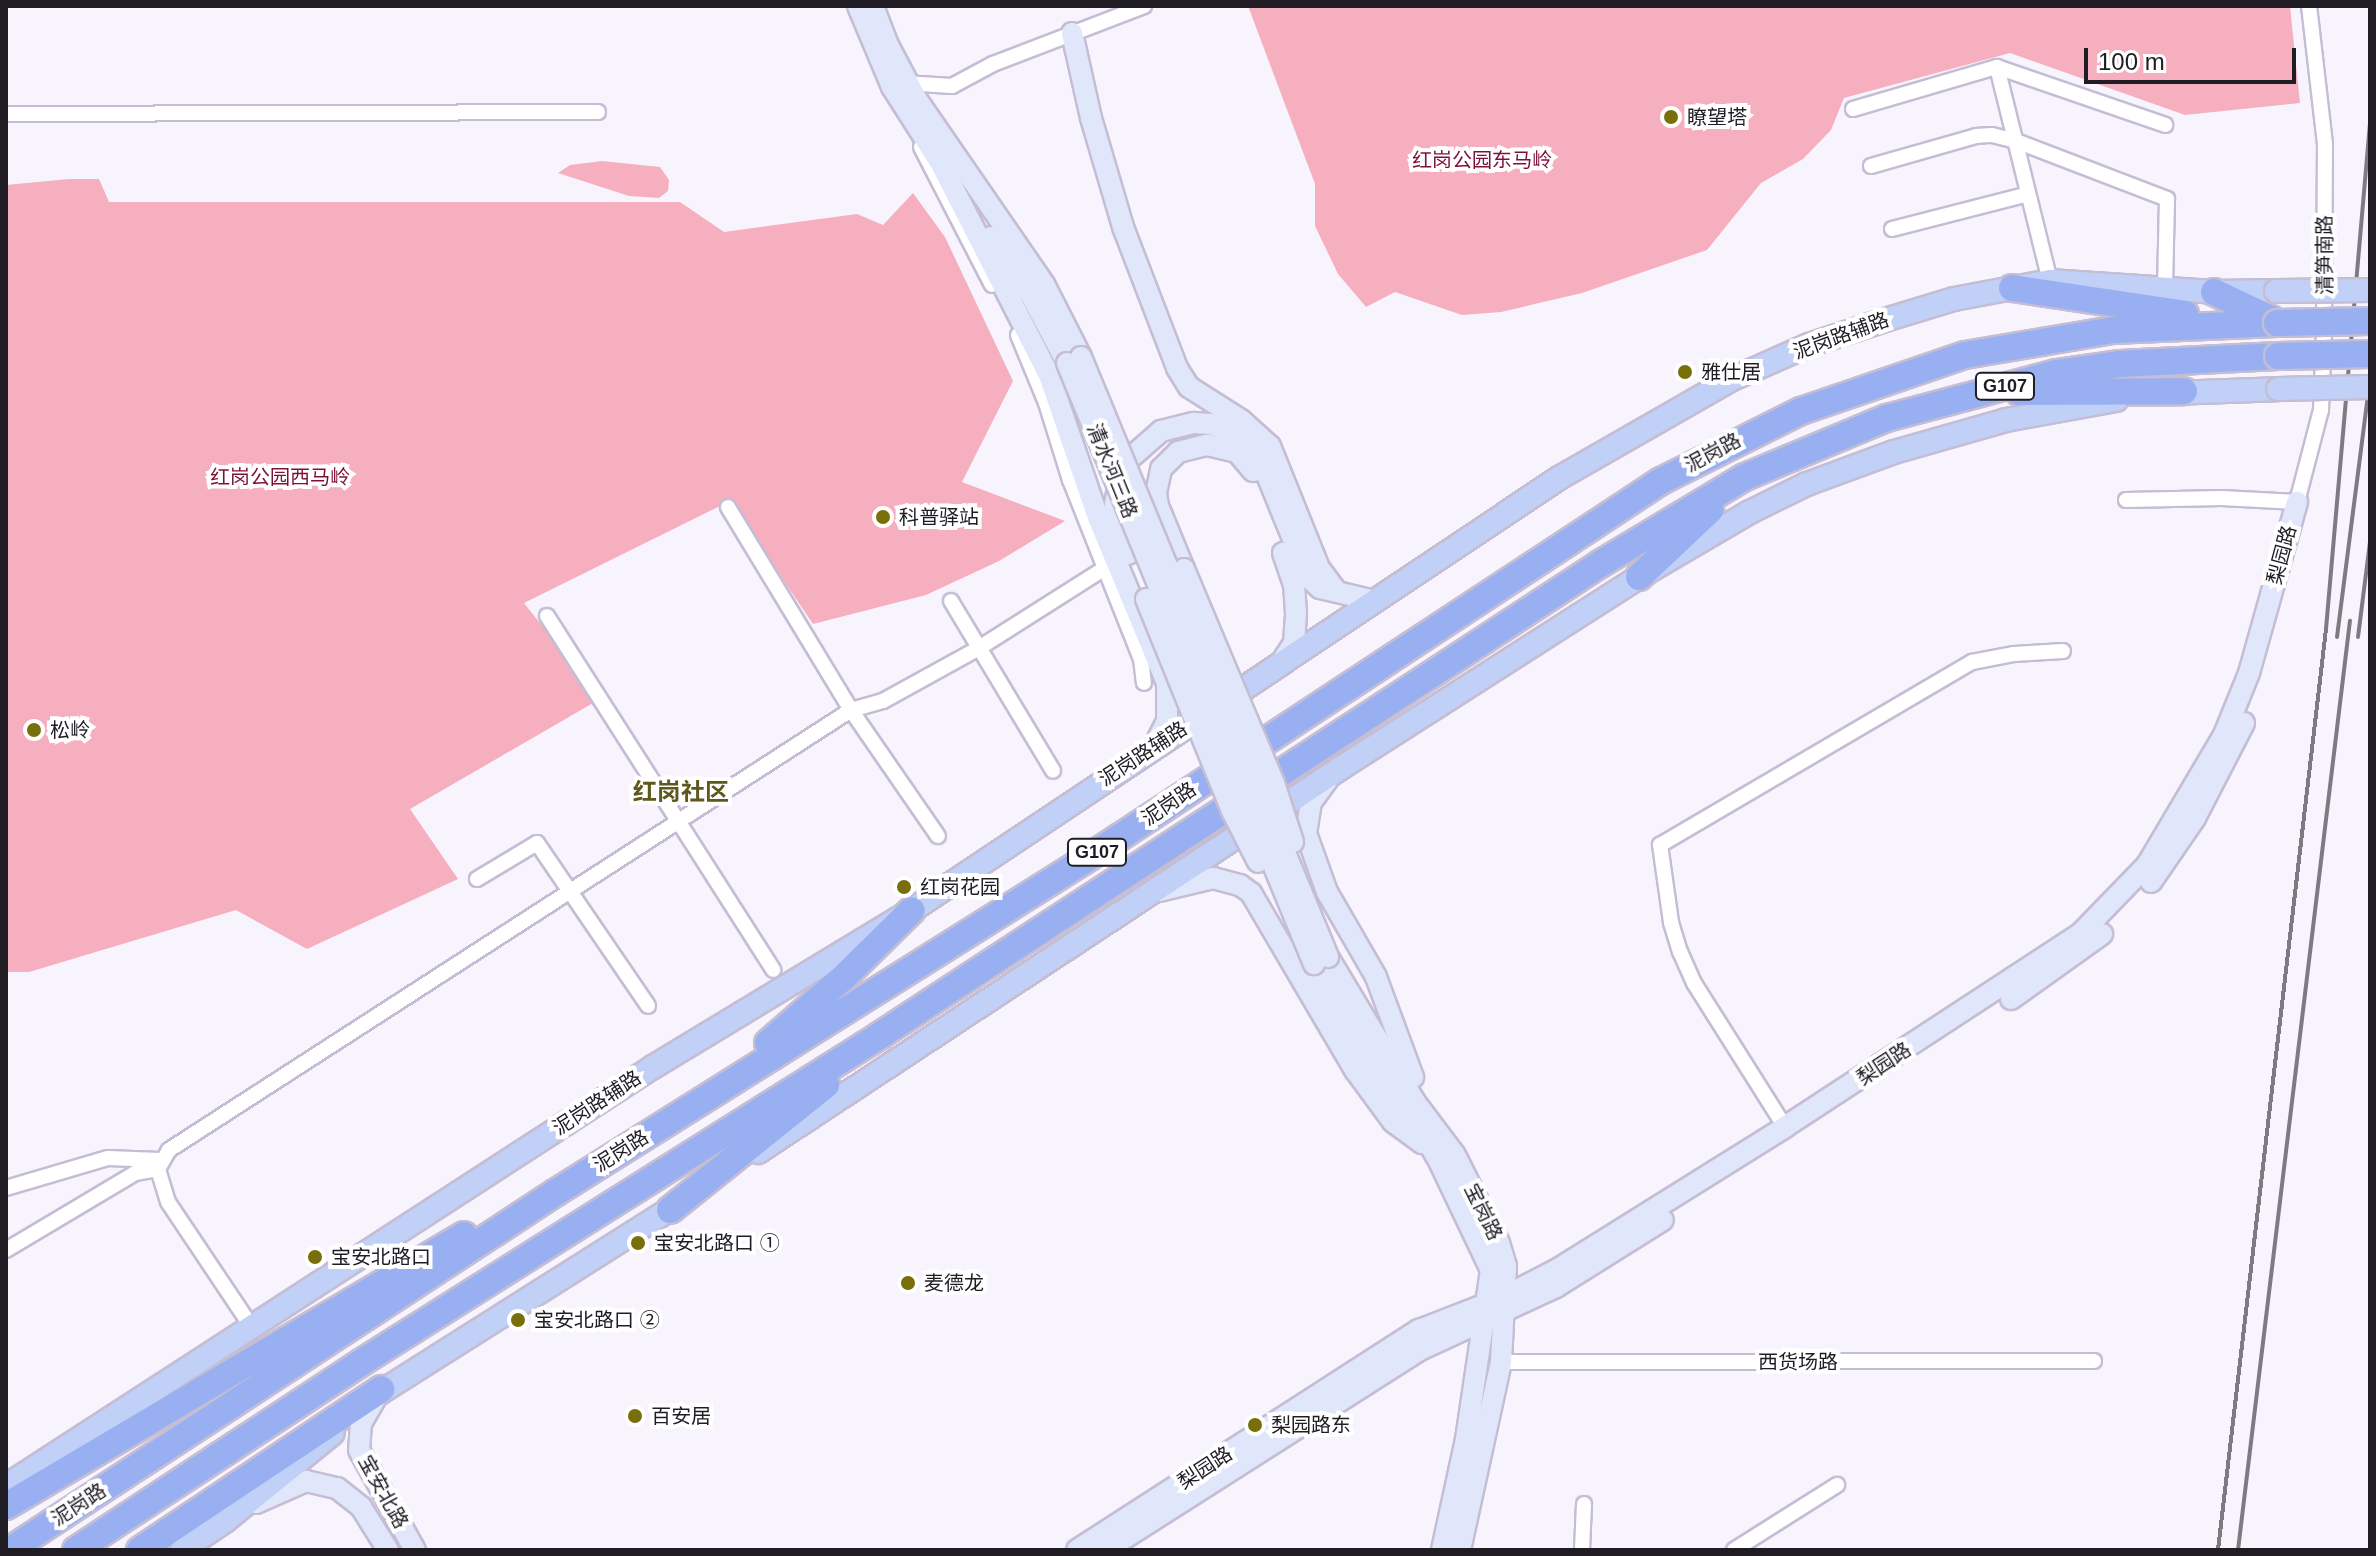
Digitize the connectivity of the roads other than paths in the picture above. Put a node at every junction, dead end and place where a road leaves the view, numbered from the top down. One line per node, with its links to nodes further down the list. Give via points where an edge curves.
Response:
1 (858, 6): 7 (street, 清水河三路)
2 (873, 6): 7 (street, 清水河三路)
3 (1144, 6): 5 (street)
4 (2309, 6): 33 (street, 清笋南路, via 2325,144 2324,331 2321,410)
5 (1072, 33): 7 (street, via 952,86); 37 (street, via 1123,227 1177,368 1189,387 1270,446 1319,568)
6 (1997, 67): 9 (street); 12 (street); 13 (street)
7 (900, 84): 8 (street, 清水河三路); 27 (street, 清水河三路, via 1044,284)
8 (903, 107): 15 (street, 清水河三路); 35 (street, via 1025,349)
9 (1853, 109)
10 (598, 112): 11 (street)
11 (6, 114)
12 (2165, 125)
13 (2016, 141): 14 (street, via 1976,136); 16 (street); 20 (street, via 2167,199)
14 (1871, 166)
15 (943, 168): 27 (street, 清水河三路); 46 (street, via 1045,363 1099,520 1167,683 1167,721)
16 (2028, 194): 17 (street); 18 (street)
17 (1892, 229)
18 (2050, 281): 19 (main road, 泥岗路辅路); 20 (main road, 泥岗路辅路)
19 (2012, 288): 24 (highway); 39 (main road, 泥岗路辅路, via 1885,320 1809,345 1730,380 1559,478)
20 (2165, 288): 22 (main road, 泥岗路辅路)
21 (2370, 290): 22 (main road, 泥岗路辅路, bridge)
22 (2214, 292): 25 (highway)
23 (2370, 321): 25 (highway, G107, bridge)
24 (2248, 322): 25 (highway, 泥岗路 / G107); 59 (highway, 泥岗路 / G107, via 2113,330 1965,355 1888,378 1739,438 1584,529 1088,858)
25 (2277, 323)
26 (2370, 354): 30 (highway, 泥岗路 / G107, bridge, via 2120,364 2056,373)
27 (1074, 360): 55 (street, 清水河三路, bridge)
28 (2370, 387): 29 (main road, bridge)
29 (2184, 391): 30 (highway); 36 (main road, via 2006,420 1894,452 1807,484)
30 (1984, 392): 31 (highway, 泥岗路 / G107, via 1887,418)
31 (1745, 477): 36 (highway); 58 (highway, 泥岗路 / G107, via 1600,564)
32 (2126, 500): 33 (street)
33 (2297, 502): 60 (street, 梨园路, via 2237,706 2178,818 2129,887 2052,955); 68 (street, 梨园路, via 2286,568 2244,724 2172,854 2115,922 2039,981 1556,1287)
34 (728, 507): 45 (street)
35 (1105, 568): 41 (street); 44 (street, via 1141,659)
36 (1639, 577): 47 (main road)
37 (1337, 592): 39 (street); 55 (street, bridge, via 1320,588 1303,569 1269,474 1250,445 1225,428 1194,423 1161,431 1138,448 1121,474 1118,529 1232,811)
38 (951, 601): 41 (street)
39 (1375, 601): 43 (main road, 泥岗路辅路)
40 (547, 616): 49 (street)
41 (979, 648): 45 (street, via 883,701); 48 (street)
42 (2063, 651): 60 (street, via 1972,662 1660,845 1680,952)
43 (1280, 664): 46 (main road, 泥岗路辅路); 55 (street, bridge, via 1295,635 1294,585 1258,479 1237,452 1223,446 1178,452 1161,469 1158,506 1281,801)
44 (1144, 683)
45 (851, 710): 49 (street); 50 (street)
46 (1153, 748): 54 (main road, 泥岗路辅路)
47 (1339, 769): 53 (main road); 61 (street, via 1311,802 1306,833 1327,892 1376,977)
48 (1053, 771)
49 (678, 821): 52 (street); 56 (street)
50 (938, 836)
51 (477, 879): 52 (street, via 537,843)
52 (568, 890): 57 (street); 62 (street, via 169,1150)
53 (1151, 894): 61 (street, via 1213,878 1251,893 1381,1108); 65 (main road)
54 (912, 910): 59 (highway); 67 (main road, 泥岗路辅路, via 653,1067)
55 (1321, 960): 61 (street, 宝岗路, via 1374,1069)
56 (773, 970)
57 (648, 1006)
58 (879, 1036): 65 (highway, via 797,1110); 71 (highway, 泥岗路 / G107)
59 (725, 1086): 64 (highway, 泥岗路 / G107)
60 (1785, 1127): 68 (street, 梨园路)
61 (1446, 1156): 68 (street, 宝岗路, via 1499,1243 1506,1266)
62 (159, 1164): 63 (street, via 108,1158); 66 (street); 69 (street, via 168,1202)
63 (6, 1188)
64 (555, 1193): 74 (highway, via 453,1239); 81 (highway, 泥岗路 / G107)
65 (670, 1210): 73 (main road)
66 (6, 1250)
67 (316, 1285): 69 (main road, 泥岗路辅路); 74 (main road, via 252,1339)
68 (1494, 1310): 72 (street, 宝岗路); 87 (street, 梨园路, via 1419,1330); 88 (street, 梨园路, via 1422,1349); 89 (street, 宝岗路)
69 (251, 1326): 76 (main road, 泥岗路辅路)
70 (2094, 1361): 72 (street, 西货场路)
71 (362, 1362): 79 (highway, via 342,1389); 82 (highway, 泥岗路 / G107)
72 (1501, 1362): 90 (street, 宝岗路)
73 (381, 1389): 79 (highway); 80 (main road); 86 (street, 宝安北路, via 361,1423 359,1450)
74 (108, 1443): 78 (highway)
75 (1837, 1485): 92 (street)
76 (6, 1486)
77 (1584, 1504): 91 (street)
78 (6, 1506)
79 (203, 1506): 83 (highway)
80 (225, 1521): 84 (main road); 85 (street, 宝安北路, via 295,1484 322,1483 348,1494 361,1507)
81 (10, 1550)
82 (76, 1550)
83 (140, 1550)
84 (182, 1550)
85 (388, 1550)
86 (415, 1550)
87 (1077, 1550)
88 (1106, 1550)
89 (1442, 1550)
90 (1460, 1550)
91 (1582, 1550)
92 (1734, 1550)

